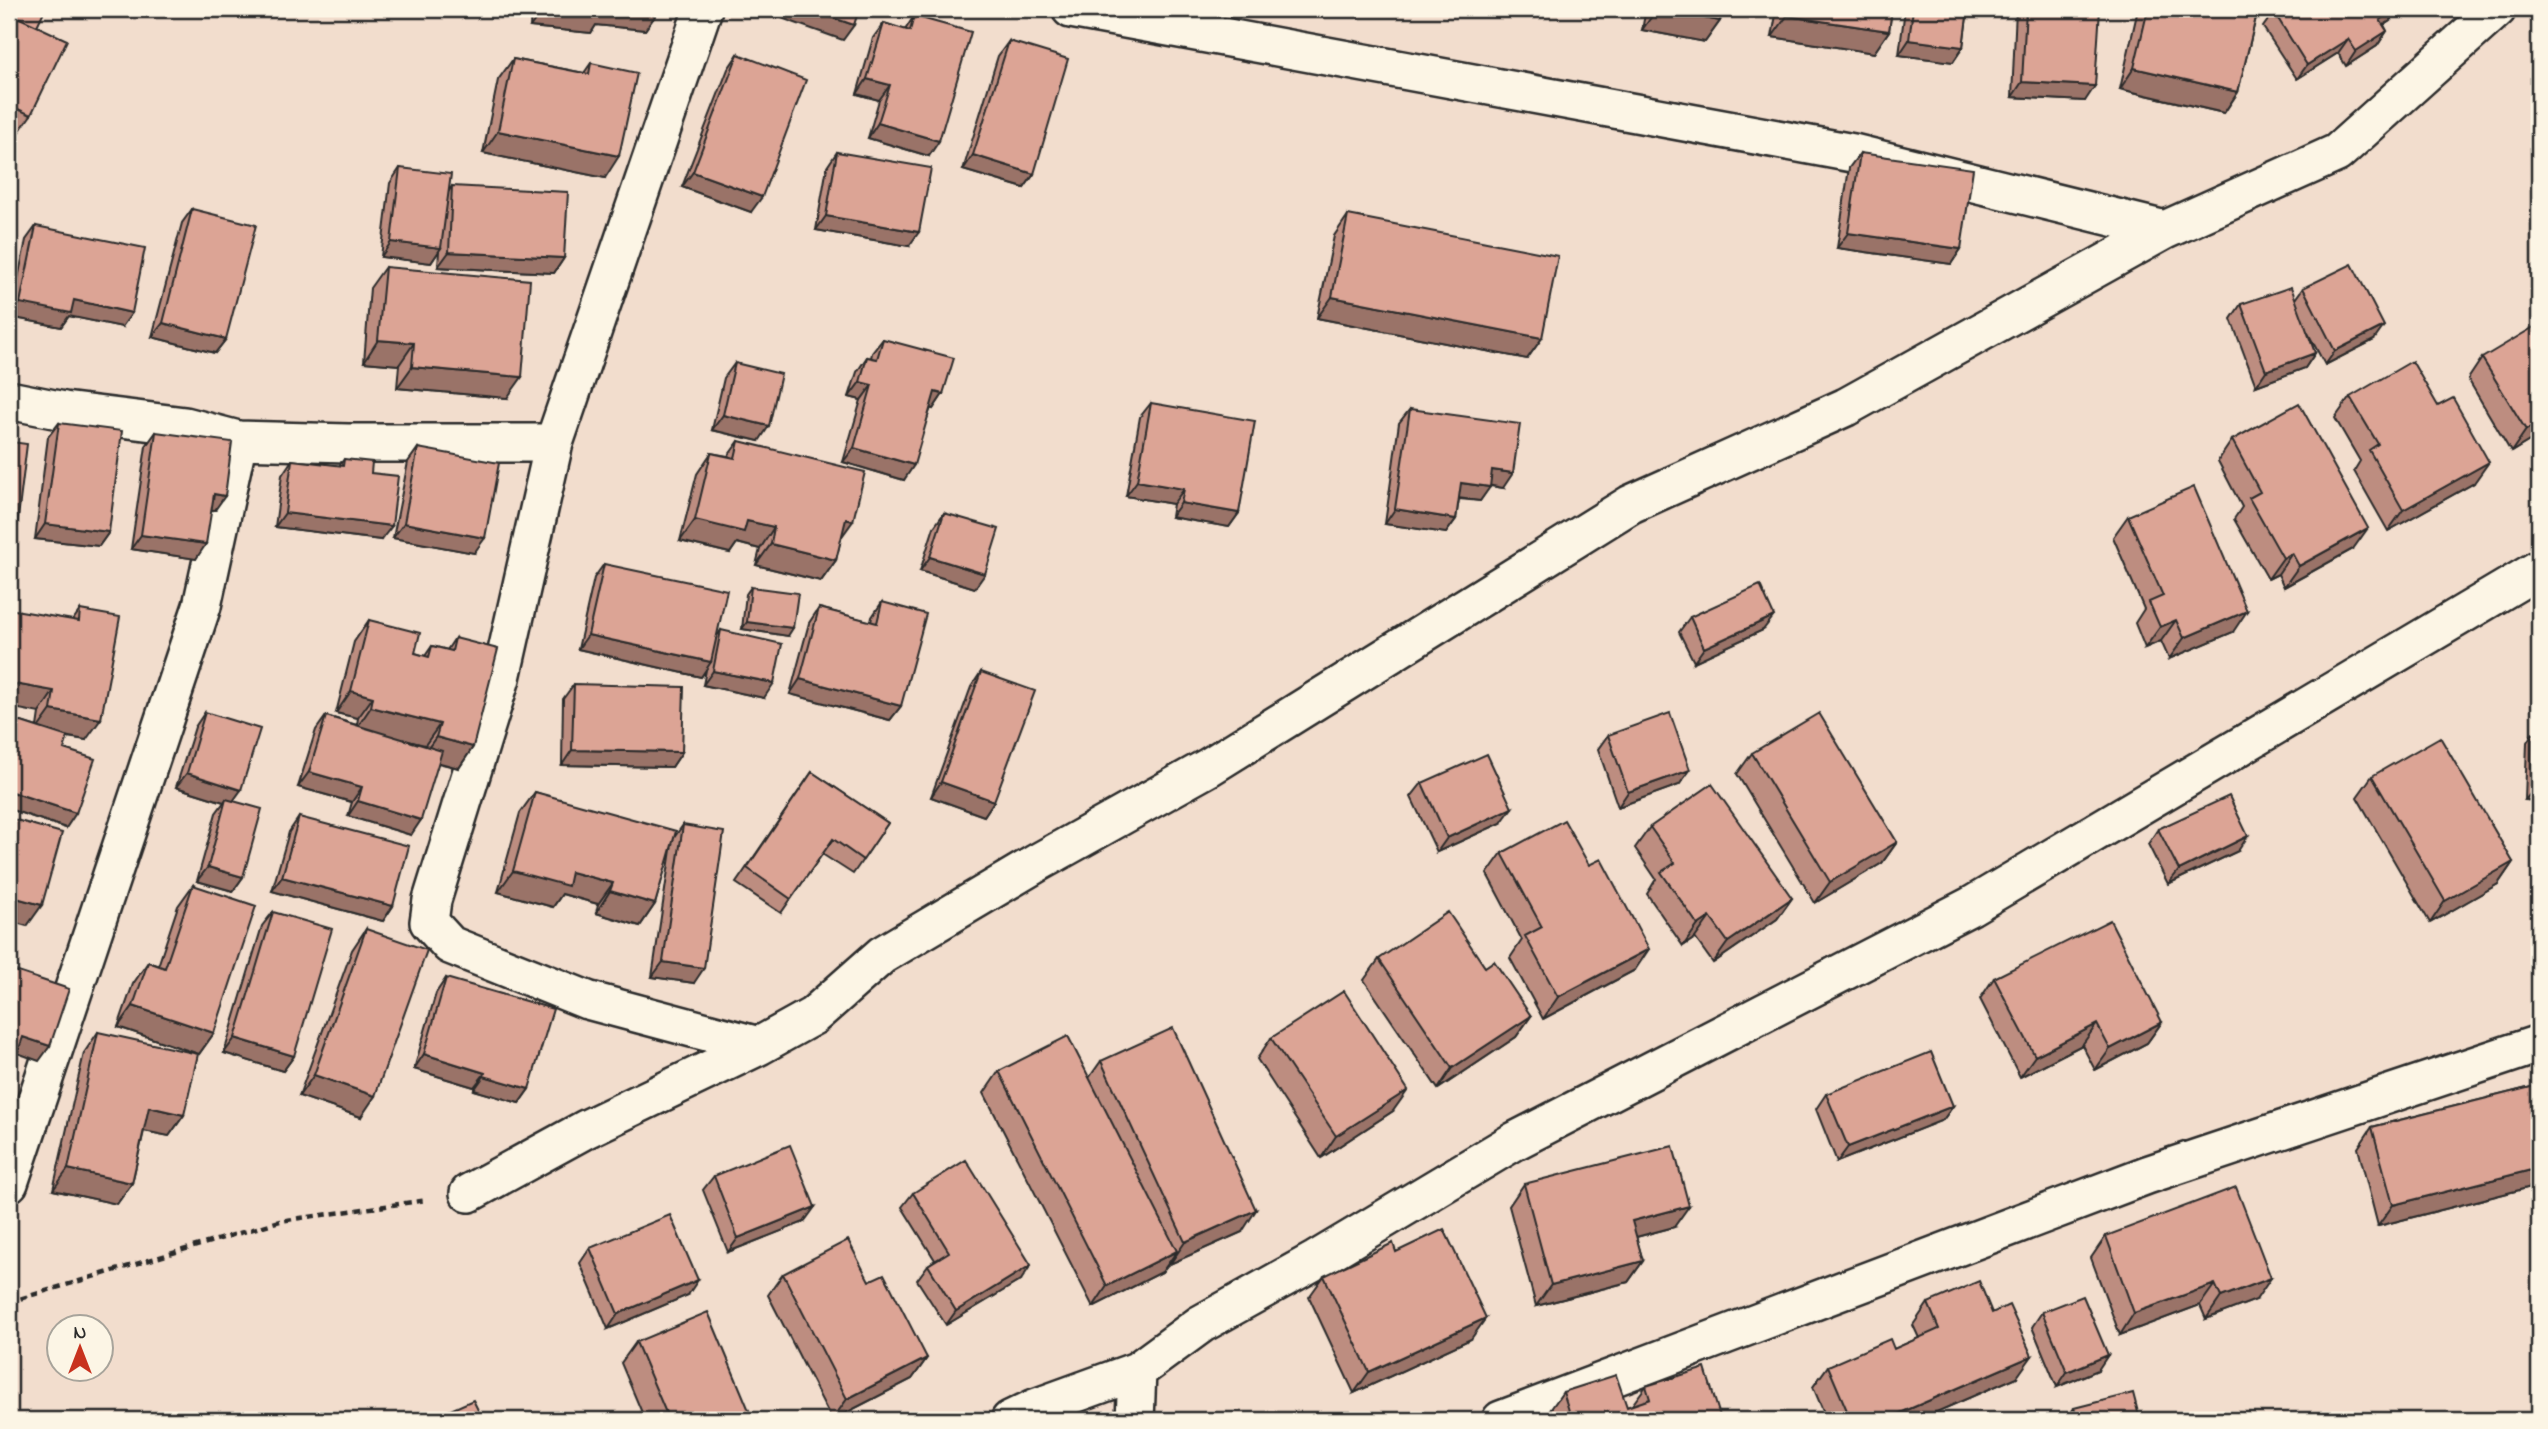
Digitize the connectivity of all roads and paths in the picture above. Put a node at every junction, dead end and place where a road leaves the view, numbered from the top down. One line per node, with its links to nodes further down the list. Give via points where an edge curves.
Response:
1 (703, 9): 7 (street)
2 (1071, 9): 4 (street, via 1853,153)
3 (2497, 9): 4 (street, via 2337,153)
4 (2165, 230): 10 (street, via 1846,407 1631,504 1209,767 881,955 813,1016)
5 (9, 400): 6 (street, via 185,426)
6 (238, 440): 7 (street); 11 (street, via 202,606)
7 (554, 443): 10 (street, via 501,678 429,922 450,945 587,1000)
8 (2539, 569): 15 (street, via 1971,906 1515,1141 1201,1324)
9 (2539, 1044): 14 (street, via 2147,1175)
10 (759, 1046): 12 (street, via 586,1129)
11 (9, 1183)
12 (469, 1194): 13 (path, via 280,1221)
13 (9, 1302)
14 (1691, 1347): 16 (street); 19 (street)
15 (1137, 1371): 17 (street); 18 (street)
16 (1704, 1384)
17 (1010, 1420)
18 (1135, 1420)
19 (1501, 1420)

